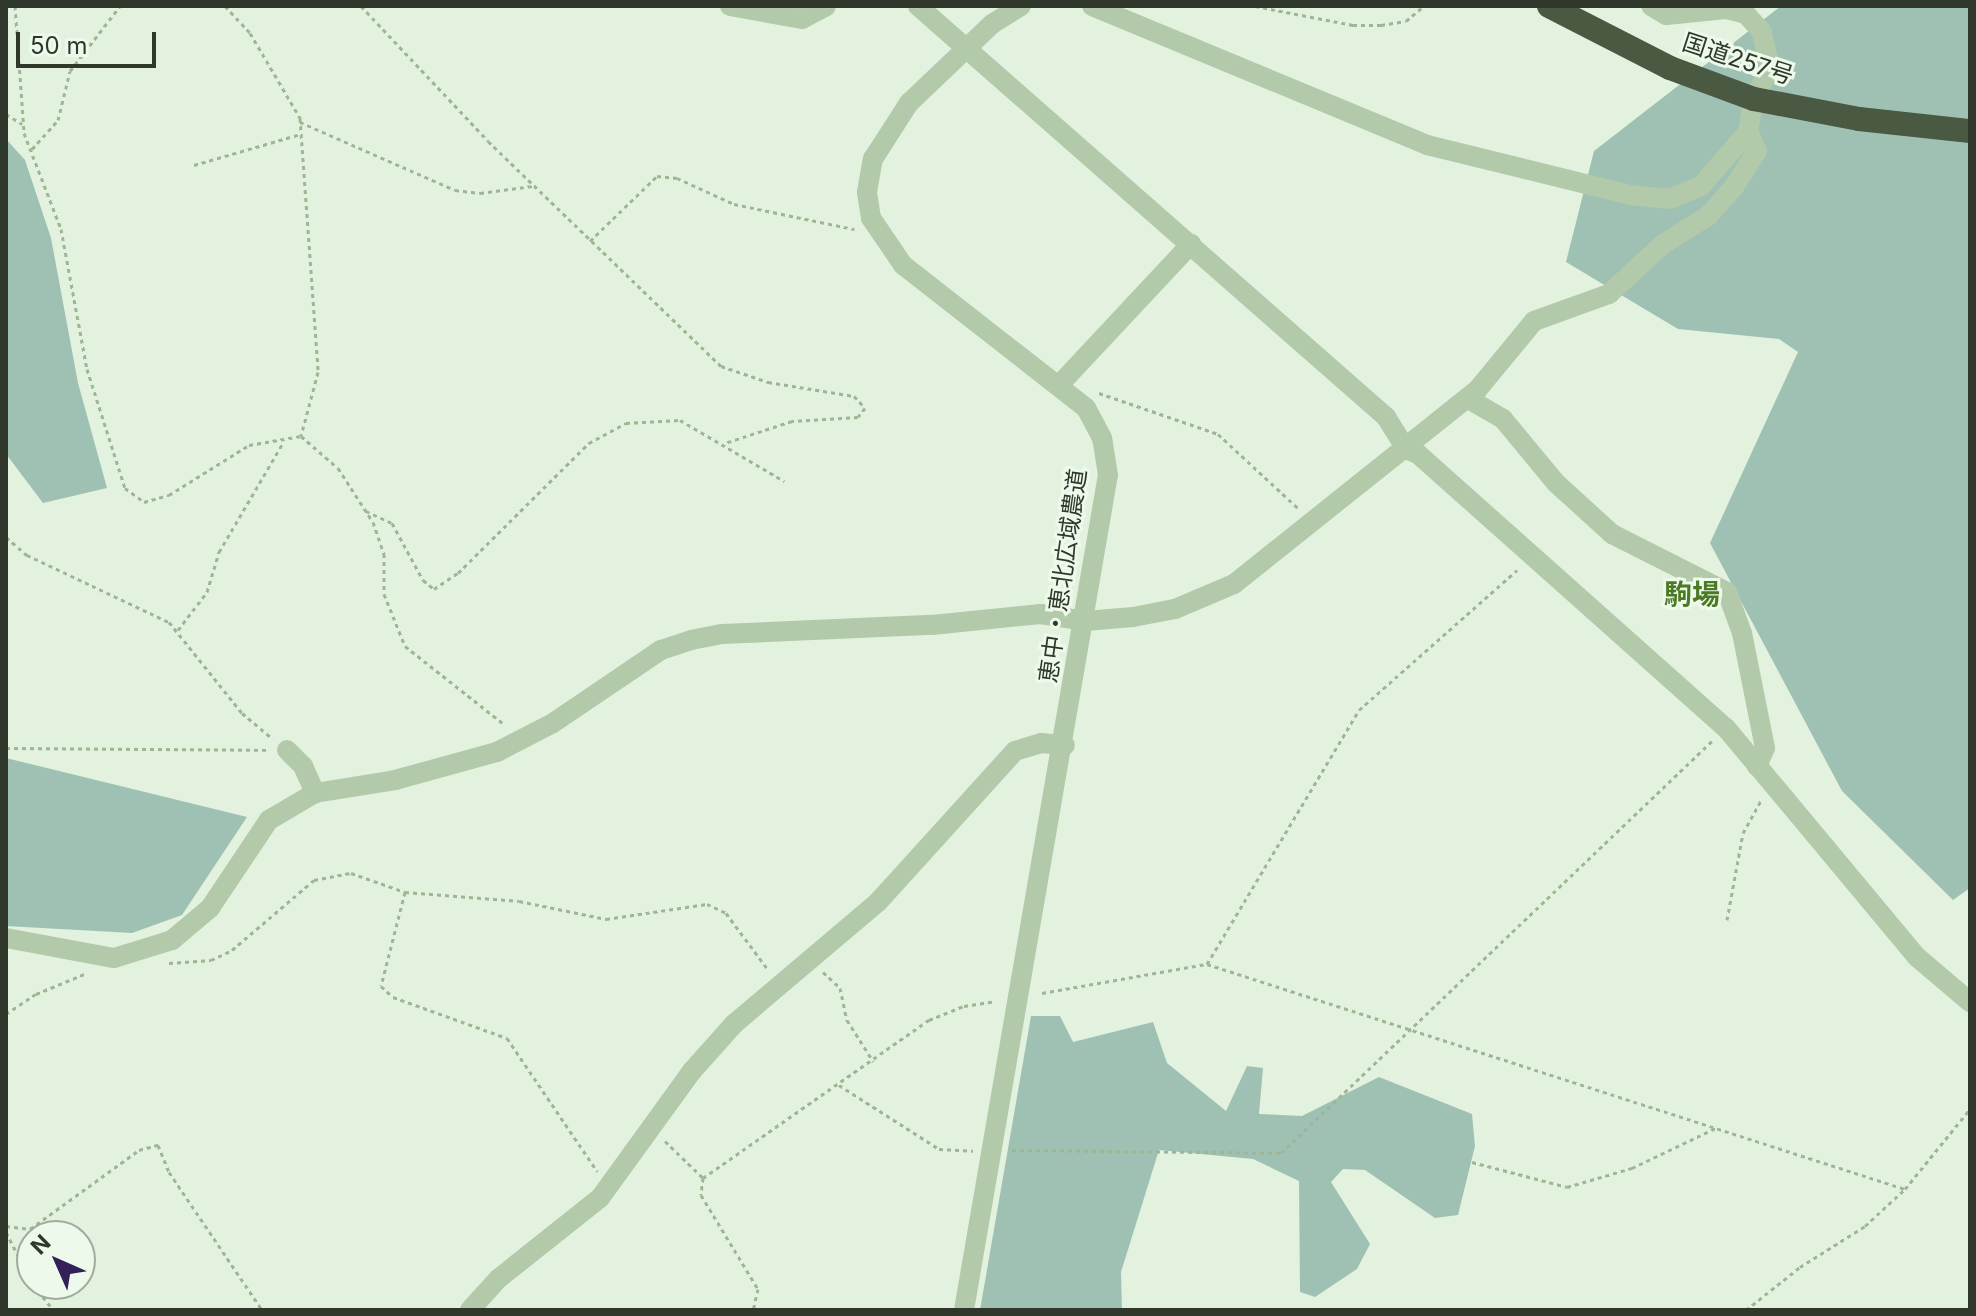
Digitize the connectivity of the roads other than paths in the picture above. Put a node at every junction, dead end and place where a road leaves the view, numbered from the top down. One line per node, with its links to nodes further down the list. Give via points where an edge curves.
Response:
1 (730, 6): 2 (street, via 802,19)
2 (826, 6)
3 (918, 6): 8 (street)
4 (1021, 6): 8 (street, 恵中・恵北広域農道)
5 (1092, 6): 11 (street, via 1427,145 1630,195 1670,199 1701,186)
6 (1549, 6): 9 (highway, 国道257号, via 1670,68)
7 (1651, 6): 9 (street, via 1666,15 1726,9 1746,14 1762,32 1770,68)
8 (967, 46): 12 (street); 13 (street, 恵中・恵北広域農道, via 890,127 873,159 867,192 874,225 903,265)
9 (1754, 99): 10 (highway, 国道257号, via 1859,119); 11 (street)
10 (1970, 131)
11 (1748, 132): 14 (street, via 1757,151 1708,216 1663,244 1609,294 1534,321)
12 (1191, 244): 13 (street); 15 (street, via 1386,417)
13 (1060, 384): 16 (street, 恵中・恵北広域農道, via 1102,438 1108,475)
14 (1467, 398): 15 (street); 19 (street, via 1503,419 1556,483 1612,534 1727,592 1742,633 1765,748)
15 (1406, 449): 16 (street, via 1384,459 1260,567 1207,598 1175,609); 19 (street, via 1418,454 1726,728)
16 (1086, 621): 17 (street, 恵中・恵北広域農道); 20 (street, via 1040,614 691,640 619,674 518,743 395,780)
17 (1065, 745): 23 (street, via 1041,743 1015,751 878,902 811,956 702,1059 609,1187 498,1279); 24 (street, 恵中・恵北広域農道)
18 (287, 750): 20 (street, via 303,766)
19 (1757, 766): 22 (street, via 1917,957)
20 (315, 793): 21 (street, via 269,820 210,908 172,940 107,957)
21 (6, 938)
22 (1970, 1002)
23 (470, 1310)
24 (964, 1310)

